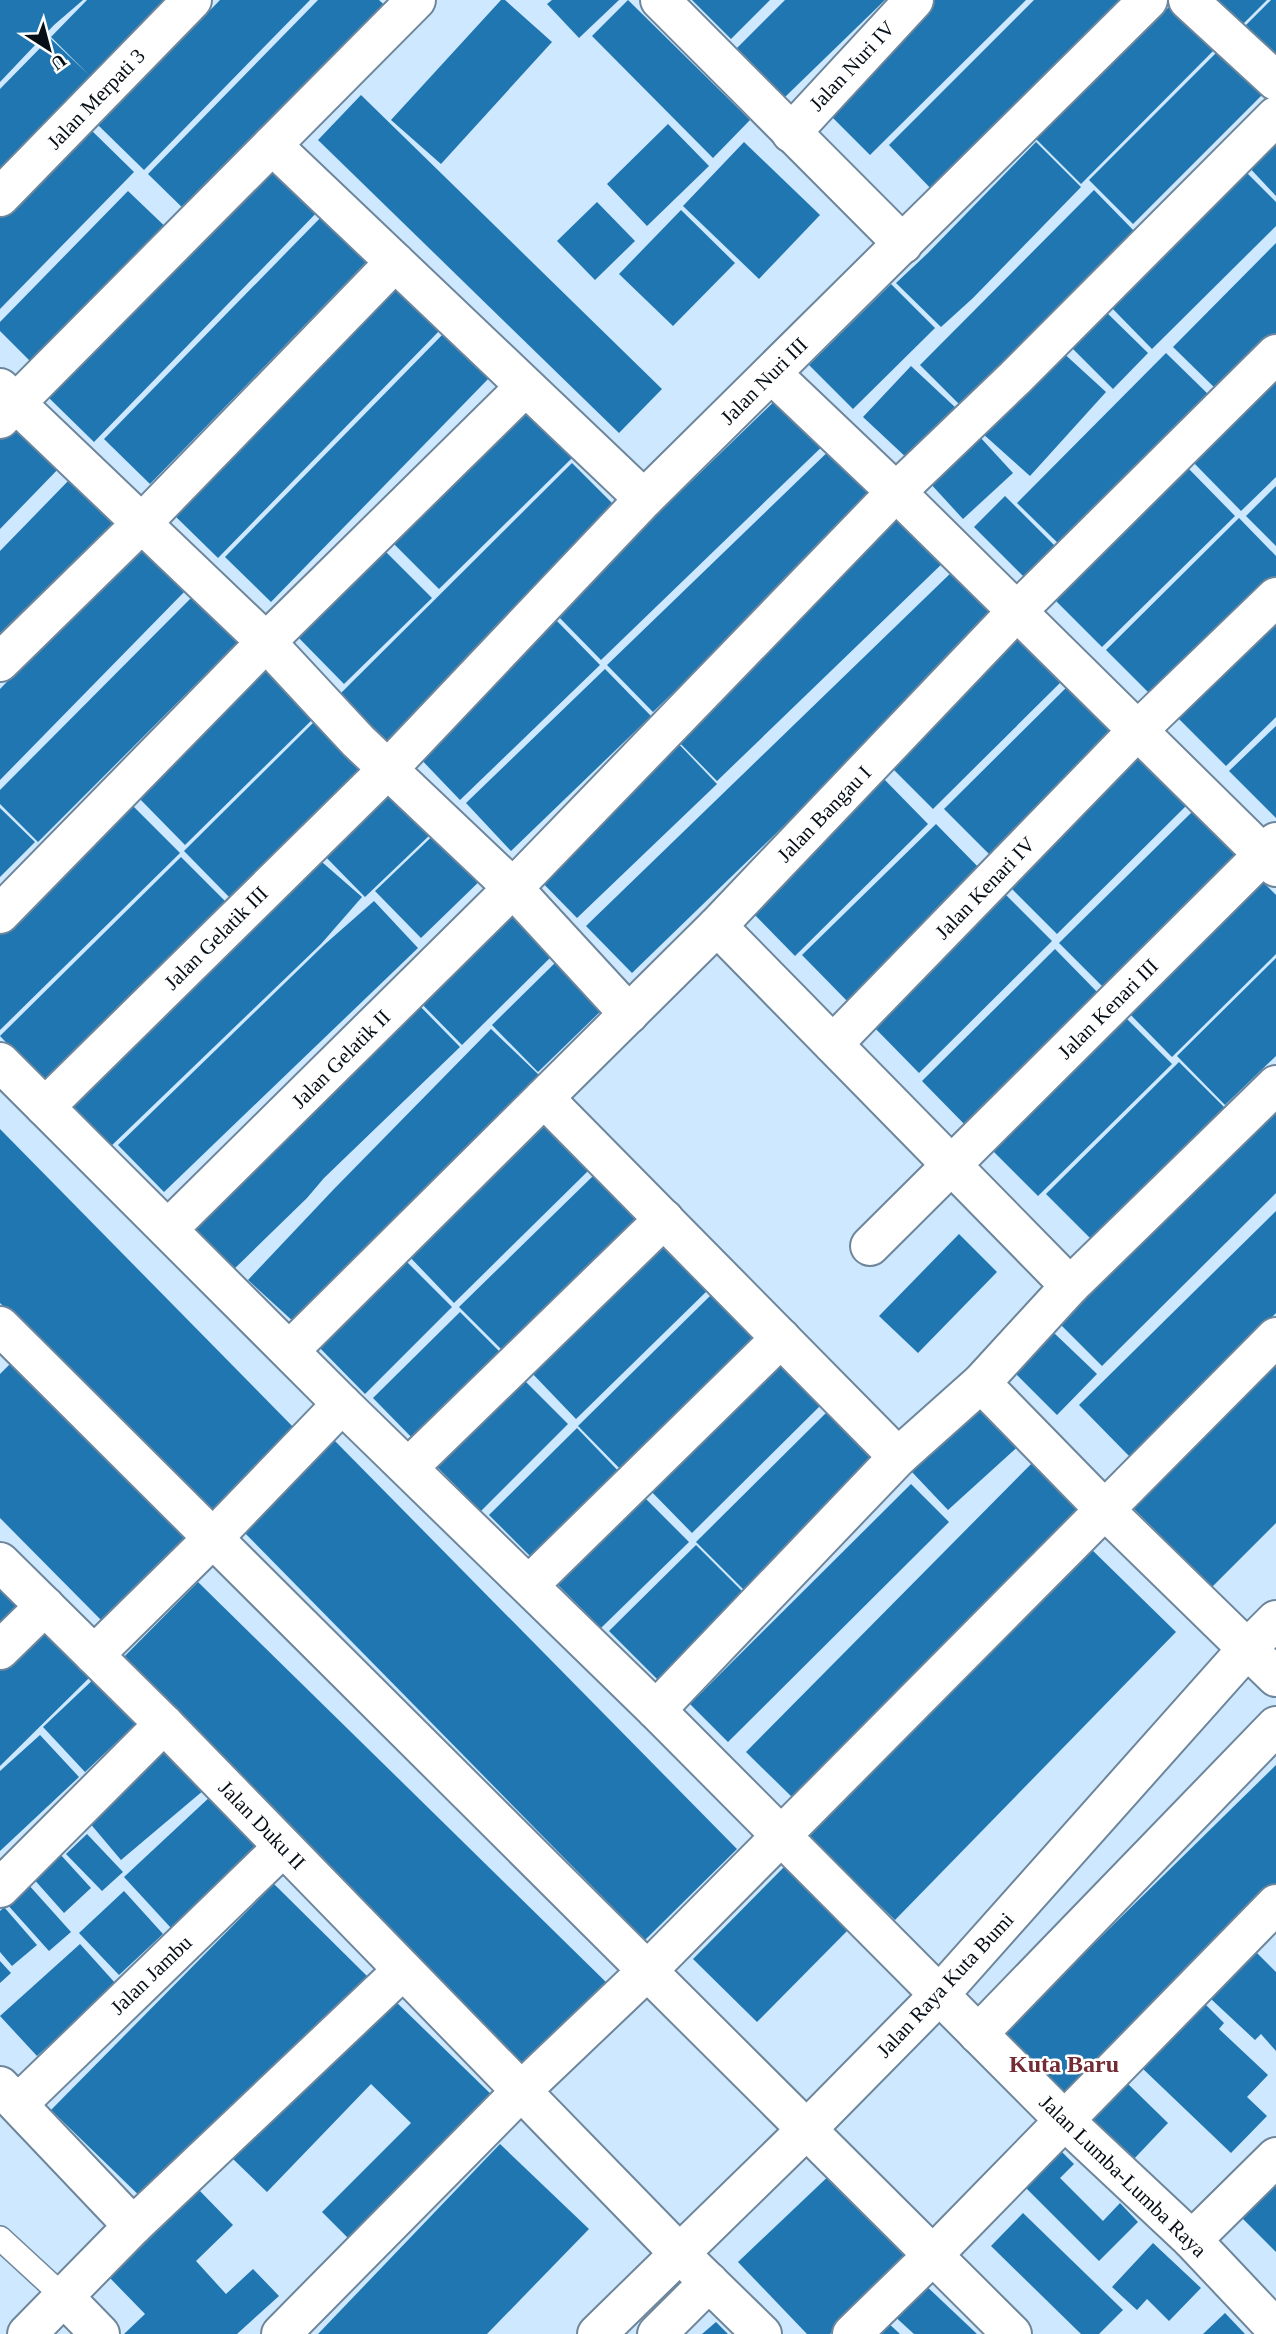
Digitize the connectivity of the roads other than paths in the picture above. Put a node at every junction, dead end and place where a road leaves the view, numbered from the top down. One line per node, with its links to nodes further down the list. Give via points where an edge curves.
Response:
1 (192, 0): 11 (street, Jalan Merpati 3)
2 (415, 0): 10 (street)
3 (660, 0): 9 (street)
4 (914, 0): 9 (street, Jalan Nuri IV)
5 (1147, 0): 12 (street, Jalan Nuri III)
6 (1188, 0): 7 (street)
7 (1276, 81)
8 (1276, 116): 18 (street, Jalan Gelatik II)
9 (791, 133): 12 (street)
10 (272, 145): 13 (street); 17 (street)
11 (0, 197)
12 (903, 244): 15 (street, Jalan Nuri III)
13 (395, 262): 16 (street); 20 (street)
14 (1276, 355): 22 (street, Jalan Bangau I)
15 (772, 374): 18 (street); 19 (street, Jalan Nuri III)
16 (525, 387): 19 (street); 23 (street)
17 (5, 404): 20 (street)
18 (896, 492): 22 (street); 28 (street, Jalan Gelatik II)
19 (644, 499): 26 (street, Jalan Nuri III)
20 (141, 524): 23 (street); 24 (street)
21 (1276, 597): 25 (street, Jalan Kenari IV)
22 (1017, 611): 25 (street); 30 (street, Jalan Bangau I)
23 (266, 642): 26 (street, via 328,712); 29 (street)
24 (0, 662)
25 (1136, 732): 27 (street); 32 (street, Jalan Kenari IV)
26 (388, 769): 28 (street); 36 (street, Jalan Gelatik III)
27 (1272, 854): 37 (street, Jalan Kenari III)
28 (513, 888): 31 (street); 39 (street, Jalan Gelatik II)
29 (0, 914)
30 (717, 926): 31 (street, Jalan Bangau I); 32 (street)
31 (629, 1014): 35 (street, Jalan Bangau I)
32 (833, 1044): 37 (street)
33 (0, 1062): 36 (street, Jalan Lumba-Lumba Raya)
34 (1276, 1085): 41 (street)
35 (544, 1098): 38 (street); 45 (street, Jalan Bangau I)
36 (45, 1107): 39 (street, Jalan Lumba-Lumba Raya)
37 (953, 1164): 40 (street, Jalan Kenari III); 41 (street)
38 (664, 1219): 44 (street); 49 (street)
39 (168, 1230): 45 (street, Jalan Lumba-Lumba Raya)
40 (870, 1246)
41 (1070, 1286): 46 (street)
42 (0, 1326): 51 (street)
43 (1276, 1337): 50 (street)
44 (781, 1338): 48 (street); 53 (street)
45 (290, 1350): 47 (street, Jalan Lumba-Lumba Raya)
46 (981, 1383): 48 (street); 50 (street)
47 (342, 1404): 49 (street, Jalan Lumba-Lumba Raya); 51 (street)
48 (898, 1457): 60 (street)
49 (409, 1466): 53 (street, Jalan Lumba-Lumba Raya)
50 (1104, 1509): 56 (street); 63 (street)
51 (213, 1538): 58 (street); 68 (street)
52 (0, 1562): 54 (street, Jalan Duku II)
53 (529, 1585): 60 (street, Jalan Lumba-Lumba Raya)
54 (45, 1606): 57 (street); 58 (street, Jalan Duku II)
55 (1276, 1620): 56 (street, Jalan Raya Kuta Bumi)
56 (1247, 1649): 59 (street); 69 (street, Jalan Raya Kuta Bumi)
57 (0, 1650)
58 (94, 1655): 61 (street, Jalan Duku II)
59 (1276, 1677)
60 (656, 1710): 63 (street, Jalan Lumba-Lumba Raya)
61 (164, 1724): 64 (street, Jalan Duku II); 65 (street)
62 (1276, 1726): 70 (street)
63 (780, 1836): 68 (street); 69 (street, Jalan Lumba-Lumba Raya)
64 (283, 1847): 67 (street, Jalan Duku II); 72 (street, Jalan Jambu)
65 (0, 1888)
66 (1276, 1904): 73 (street)
67 (403, 1970): 71 (street, Jalan Duku II); 76 (street)
68 (646, 1971): 71 (street); 74 (street)
69 (939, 1995): 70 (street, Jalan Lumba-Lumba Raya); 74 (street, Jalan Raya Kuta Bumi)
70 (978, 2034): 73 (street, Jalan Lumba-Lumba Raya)
71 (521, 2091): 79 (street, Jalan Duku II); 86 (street)
72 (9, 2095): 76 (street)
73 (1064, 2120): 78 (street, Jalan Lumba-Lumba Raya); 80 (street)
74 (806, 2130): 79 (street, Jalan Raya Kuta Bumi); 80 (street)
75 (1276, 2157): 78 (street)
76 (133, 2226): 82 (street)
77 (0, 2238): 82 (lane)
78 (1192, 2240): 83 (street, Jalan Lumba-Lumba Raya)
79 (678, 2253): 81 (street, Jalan Duku II); 87 (street, Jalan Raya Kuta Bumi)
80 (933, 2256): 90 (street); 91 (street)
81 (709, 2282): 88 (street); 89 (street, Jalan Duku II)
82 (64, 2297): 84 (street); 85 (street)
83 (1276, 2329)
84 (27, 2334)
85 (100, 2334)
86 (281, 2334)
87 (597, 2334)
88 (657, 2334)
89 (762, 2334)
90 (852, 2334)
91 (1012, 2334)

